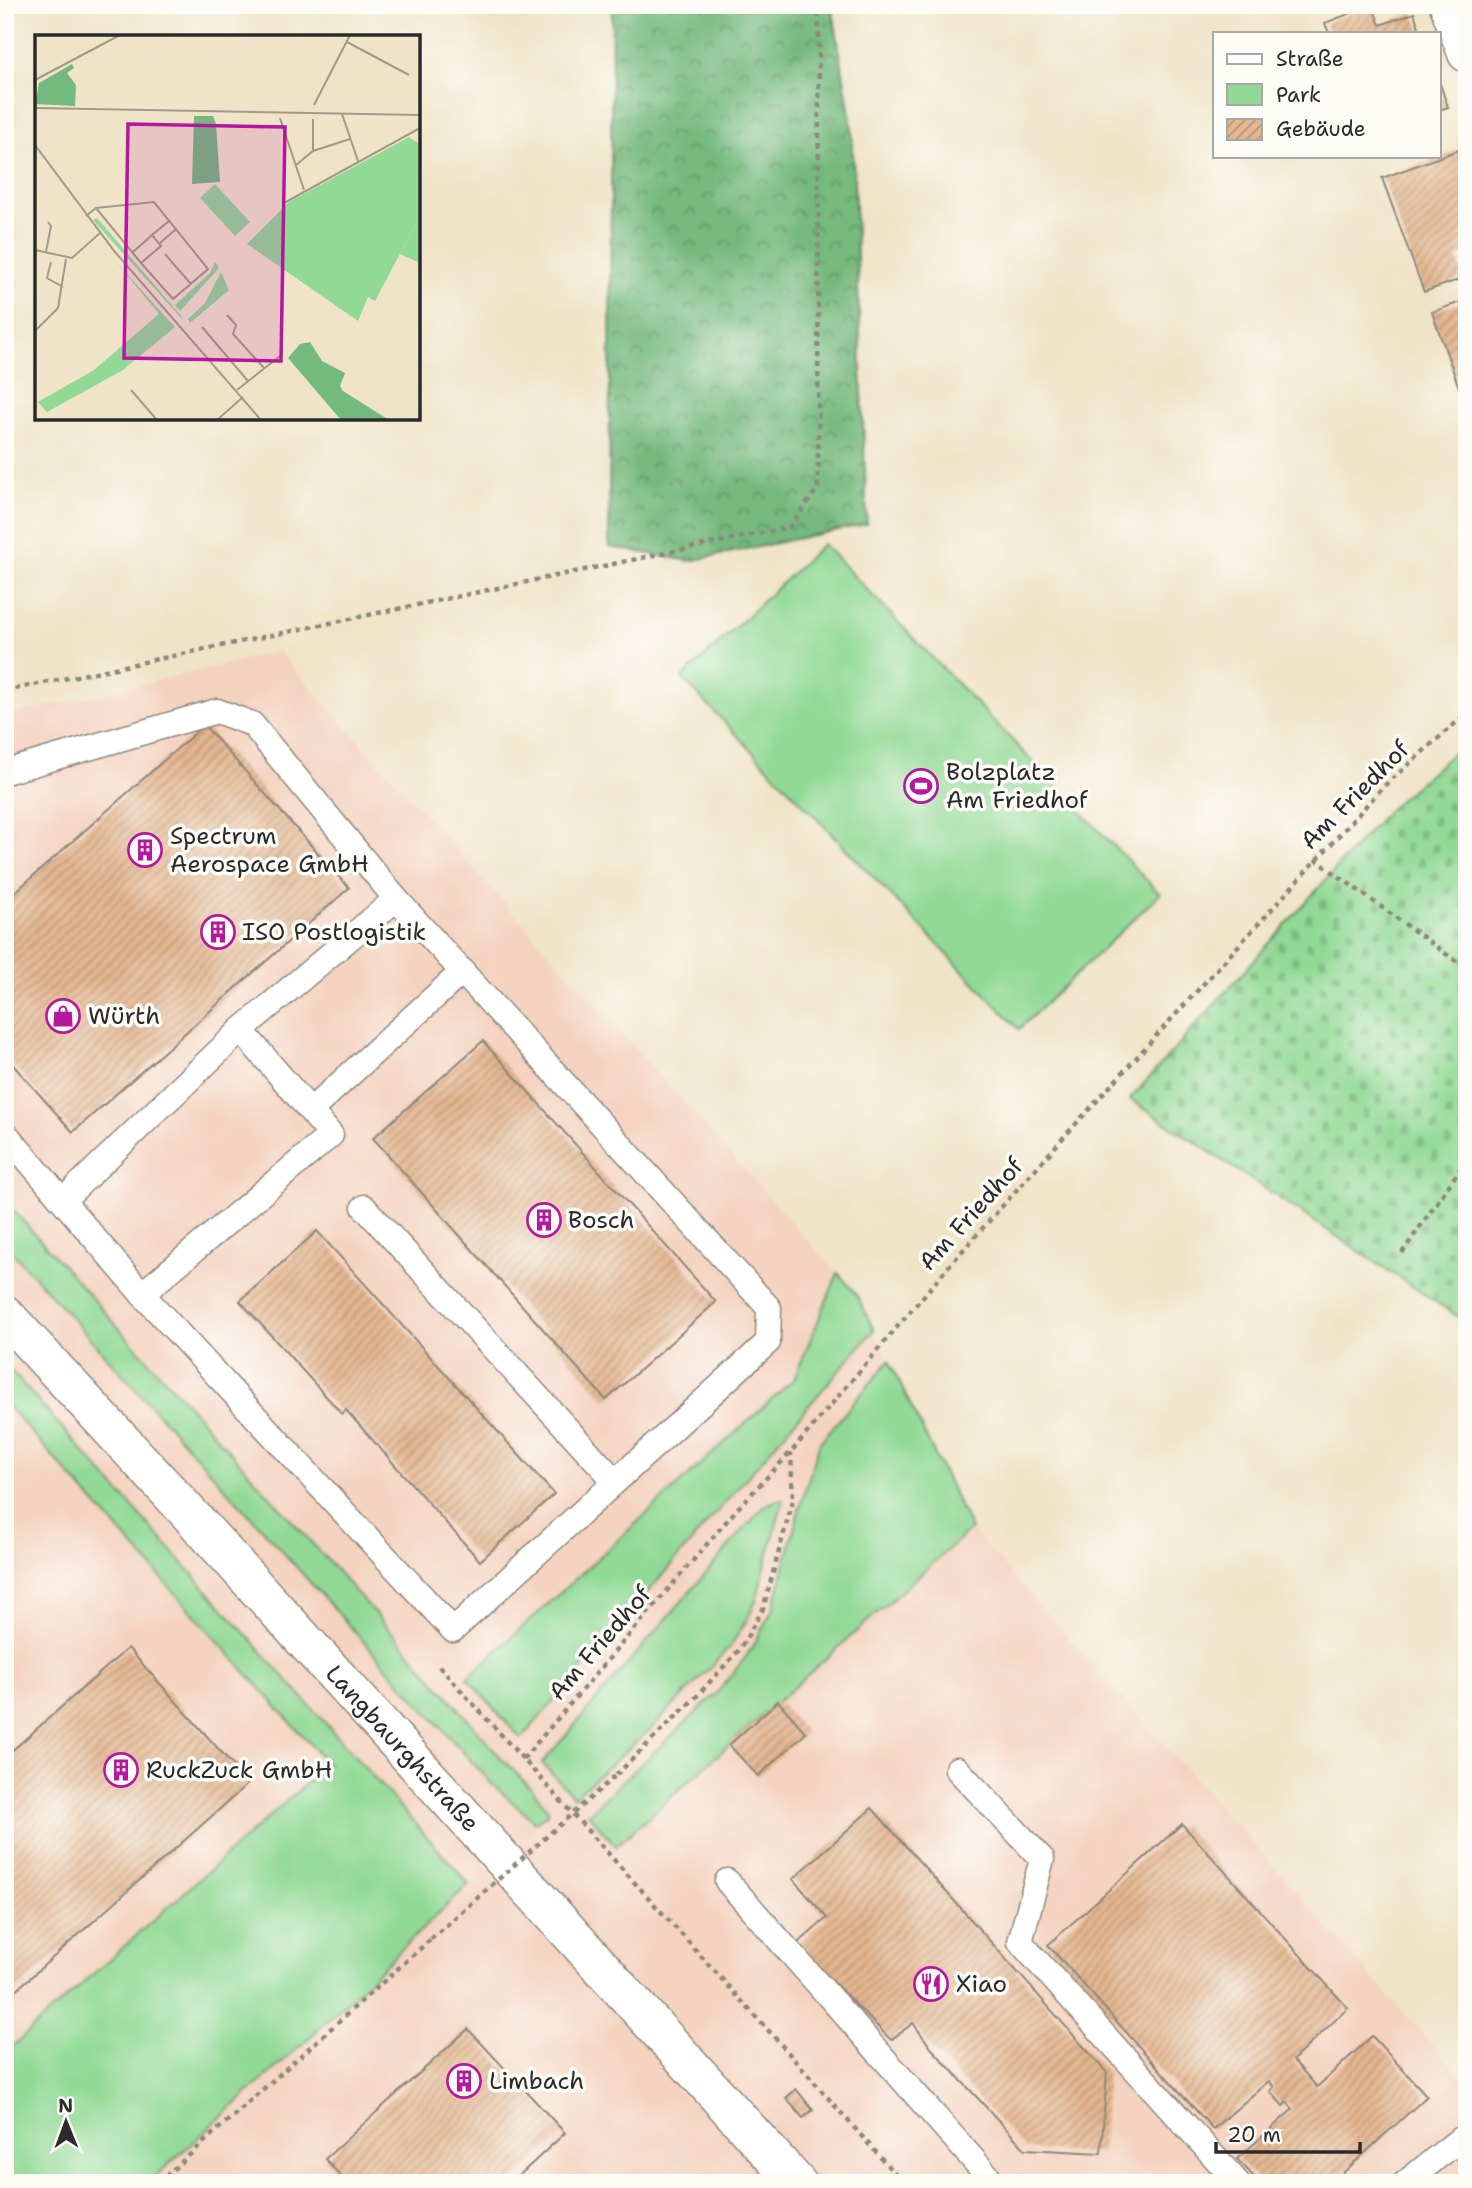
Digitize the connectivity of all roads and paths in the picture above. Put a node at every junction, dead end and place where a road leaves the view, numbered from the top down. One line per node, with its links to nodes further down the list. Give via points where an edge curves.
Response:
1 (819, 5): 4 (path, via 818,488 790,527)
2 (1449, 5): 3 (main road)
3 (1467, 53)
4 (5, 691)
5 (1467, 713): 7 (path, Am Friedhof, via 1384,786)
6 (5, 772): 8 (lane, via 217,711 252,724)
7 (1315, 859): 9 (path); 20 (path, Am Friedhof, via 948,1266)
8 (396, 899): 10 (lane); 11 (lane)
9 (1467, 969)
10 (463, 971): 12 (lane); 21 (lane, via 769,1308 768,1342)
11 (242, 1030): 12 (lane); 15 (lane)
12 (311, 1110): 18 (lane, via 331,1135)
13 (5, 1133): 15 (lane)
14 (1467, 1159): 17 (path)
15 (63, 1200): 18 (lane)
16 (364, 1207): 21 (lane)
17 (1402, 1253)
18 (142, 1294): 21 (lane, via 453,1630)
19 (5, 1315): 26 (main road, Langbaurghstraße)
20 (791, 1452): 25 (path, bridge, via 793,1500 763,1609 740,1649 616,1774); 27 (path, Am Friedhof, via 523,1759)
21 (615, 1481)
22 (957, 1769): 29 (lane, via 1042,1859 1020,1942)
23 (727, 1881): 28 (lane)
24 (1460, 2139): 30 (lane)
25 (158, 2183)
26 (797, 2183)
27 (903, 2183)
28 (994, 2183)
29 (1238, 2183)
30 (1405, 2183)

